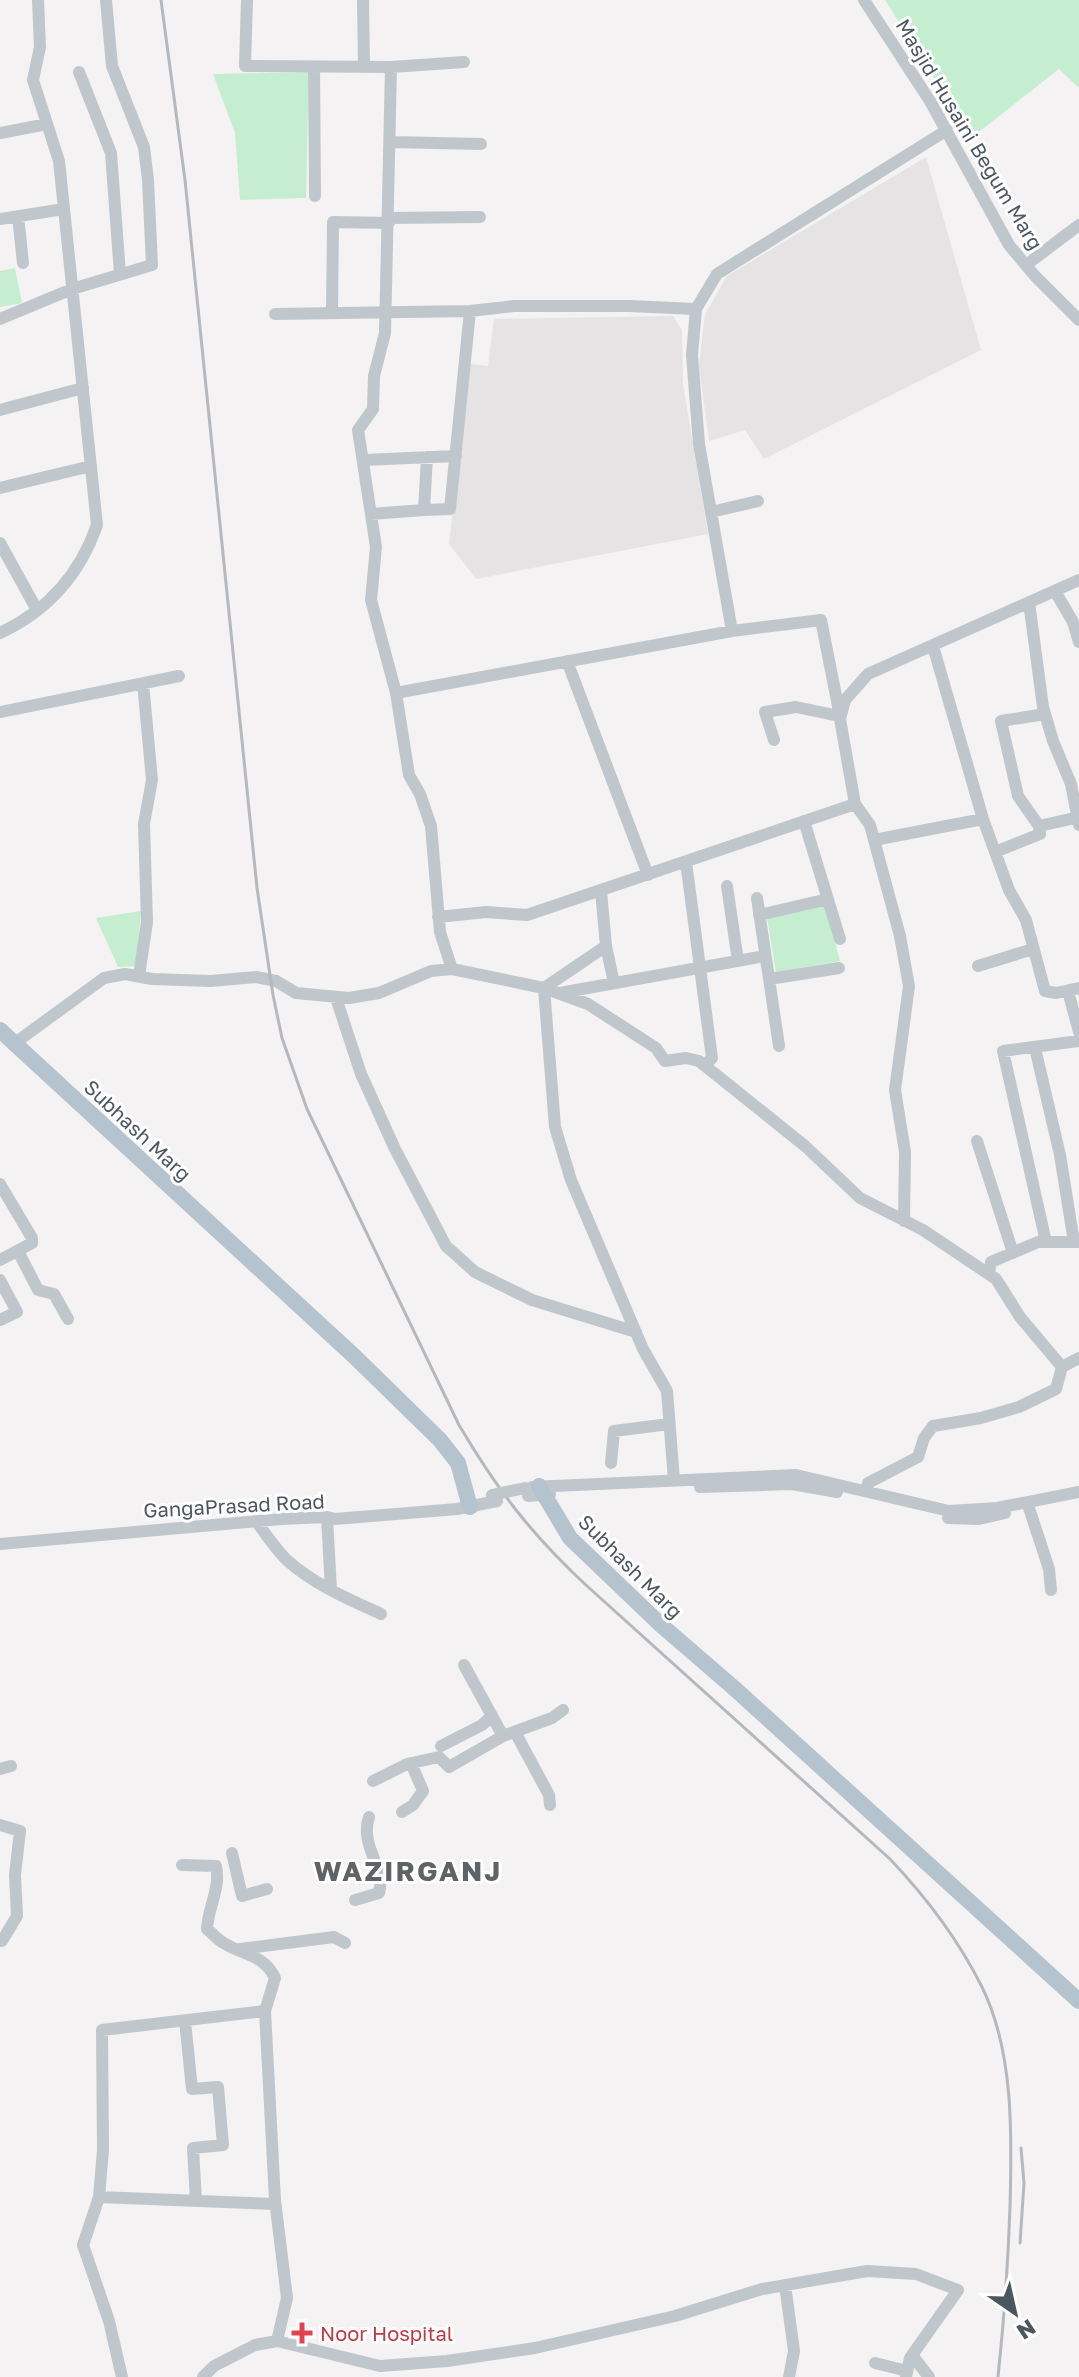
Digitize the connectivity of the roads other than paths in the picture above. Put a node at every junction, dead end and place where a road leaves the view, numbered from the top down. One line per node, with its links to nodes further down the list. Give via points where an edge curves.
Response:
1 (38, 0): 11 (street, via 40,47 33,80)
2 (106, 0): 25 (street, via 112,66 144,147 148,180 152,265)
3 (247, 0): 7 (street, via 245,66)
4 (363, 0): 8 (street)
5 (864, 0): 12 (street, Masjid Husaini Begum Marg)
6 (464, 62): 9 (street)
7 (314, 67): 8 (street); 16 (street)
8 (364, 67): 9 (street)
9 (391, 67): 14 (street)
10 (79, 72): 25 (street, via 111,153)
11 (47, 124): 13 (street); 17 (street, via 59,161)
12 (947, 130): 24 (street, Masjid Husaini Begum Marg, via 1009,245); 27 (street, via 717,274)
13 (0, 133)
14 (390, 142): 15 (street); 21 (street)
15 (481, 144)
16 (315, 196)
17 (64, 209): 18 (street); 26 (street)
18 (18, 216): 20 (street); 23 (street)
19 (480, 217): 21 (street)
20 (0, 219)
21 (389, 220): 29 (street, via 333,222); 30 (street)
22 (1079, 225): 24 (street)
23 (23, 263)
24 (1026, 265): 33 (street, Masjid Husaini Begum Marg)
25 (120, 274): 26 (street)
26 (72, 289): 32 (street); 34 (street)
27 (696, 309): 28 (street, via 514,306); 43 (street, via 692,355)
28 (470, 311): 30 (street); 36 (street)
29 (332, 313): 30 (street); 31 (street)
30 (386, 313): 38 (street, via 373,409 358,430)
31 (275, 314)
32 (0, 319)
33 (1079, 320)
34 (83, 388): 35 (street); 39 (street)
35 (0, 410)
36 (456, 456): 37 (street); 42 (street, via 450,509)
37 (427, 457): 38 (street); 42 (street)
38 (363, 460): 44 (street)
39 (91, 466): 40 (street); 49 (street, via 97,525 88,550 68,582)
40 (0, 488)
41 (758, 501): 43 (street)
42 (424, 510): 44 (street)
43 (711, 512): 50 (street)
44 (371, 514): 57 (street, via 376,547 371,600)
45 (0, 543): 49 (street)
46 (1079, 580): 47 (street)
47 (1055, 591): 48 (street); 52 (street)
48 (1029, 602): 53 (street); 59 (street)
49 (37, 610): 51 (street)
50 (732, 631): 54 (street); 60 (street, via 821,620)
51 (0, 633)
52 (1079, 642)
53 (933, 646): 60 (street, via 868,674 845,700); 63 (street)
54 (567, 661): 57 (street); 70 (street)
55 (179, 676): 56 (street)
56 (143, 683): 58 (street); 86 (street, via 152,780 144,824 147,922)
57 (396, 693): 76 (street, via 409,775 431,826)
58 (0, 712)
59 (1045, 714): 64 (street, via 1071,784); 66 (street, via 1001,721 1018,796)
60 (840, 717): 61 (street, via 796,707 765,712); 62 (street)
61 (774, 740)
62 (855, 804): 65 (street); 67 (street)
63 (983, 819): 67 (street); 68 (street)
64 (1078, 820): 66 (street)
65 (804, 821): 69 (street); 74 (street)
66 (1039, 826): 68 (street, via 1040,834)
67 (874, 840): 102 (street, via 909,986 895,1090 905,1152)
68 (995, 852): 79 (street, via 1026,920)
69 (686, 862): 70 (street); 83 (street)
70 (648, 875): 72 (street)
71 (727, 886): 81 (street)
72 (601, 891): 76 (street, via 527,915); 78 (street)
73 (757, 898): 75 (street)
74 (828, 899): 75 (street); 77 (street)
75 (759, 915): 80 (street)
76 (438, 917): 85 (street)
77 (840, 939)
78 (606, 946): 88 (street); 89 (street)
79 (1033, 949): 82 (street); 90 (street, via 1045,991)
80 (765, 956): 81 (street); 87 (street)
81 (738, 961): 83 (street)
82 (978, 966)
83 (700, 968): 88 (street); 99 (street, via 712,1058)
84 (839, 968): 87 (street)
85 (452, 969): 89 (street); 92 (street, via 431,971 379,993)
86 (139, 976): 92 (street, via 211,981 256,977 296,993); 96 (street, via 104,978)
87 (769, 979): 97 (street)
88 (614, 983): 91 (street)
89 (544, 988): 91 (street); 112 (street, via 555,1127 571,1180)
90 (1074, 990): 94 (street)
91 (559, 993): 99 (street, via 627,1028 665,1061 686,1058)
92 (336, 998): 112 (street, via 361,1074 446,1246 475,1272 532,1300)
93 (0, 1030): 96 (main road, Subhash Marg)
94 (1079, 1032)
95 (1079, 1041): 98 (street)
96 (15, 1043): 122 (main road, Subhash Marg, via 440,1440 458,1463)
97 (779, 1046)
98 (1035, 1048): 103 (street, via 1003,1051); 104 (street)
99 (705, 1065): 102 (street, via 860,1198)
100 (977, 1141): 106 (street)
101 (0, 1184): 105 (street, via 32,1238)
102 (904, 1221): 108 (street)
103 (1046, 1242): 104 (street); 106 (street)
104 (1077, 1242)
105 (18, 1251): 107 (street); 110 (street, via 38,1290 54,1294)
106 (1013, 1253): 108 (street, via 991,1262)
107 (0, 1260)
108 (989, 1274): 114 (street)
109 (0, 1280): 111 (street, via 17,1312)
110 (68, 1319)
111 (0, 1320)
112 (636, 1332): 115 (street, via 667,1391)
113 (1079, 1358): 114 (street)
114 (1062, 1367): 119 (street, via 1056,1389 1019,1407 933,1426 918,1457 868,1483)
115 (669, 1424): 116 (street, via 614,1431); 117 (street)
116 (611, 1463)
117 (674, 1480): 118 (street); 119 (street, via 796,1475)
118 (534, 1491): 122 (street); 123 (street, via 792,1484 946,1518 979,1519); 150 (main road, Subhash Marg, via 570,1538 661,1625)
119 (867, 1491): 120 (street, via 949,1511)
120 (1079, 1492)
121 (1079, 1499): 123 (street)
122 (469, 1504): 124 (street, GangaPrasad Road)
123 (1029, 1508): 128 (street)
124 (327, 1517): 125 (street, GangaPrasad Road); 127 (street)
125 (256, 1521): 126 (street, GangaPrasad Road); 127 (street, via 285,1559)
126 (0, 1544)
127 (331, 1590): 129 (street)
128 (1051, 1590)
129 (381, 1614)
130 (464, 1665): 132 (street)
131 (563, 1710): 133 (street)
132 (492, 1716): 133 (street); 134 (street)
133 (509, 1734): 135 (street, via 449,1767 439,1757); 137 (street, via 549,1795)
134 (441, 1746)
135 (411, 1763): 136 (street); 138 (street, via 423,1791)
136 (373, 1781)
137 (550, 1805)
138 (402, 1812)
139 (369, 1817): 146 (street, via 365,1831 382,1884 379,1893)
140 (0, 1825): 147 (street, via 20,1831 17,1916)
141 (232, 1853): 144 (street)
142 (182, 1865): 143 (street, via 216,1866)
143 (219, 1880): 144 (street); 149 (street, via 207,1929)
144 (239, 1880): 145 (street, via 242,1896)
145 (267, 1889)
146 (355, 1900)
147 (2, 1941)
148 (345, 1943): 149 (street, via 334,1937)
149 (240, 1949): 151 (street, via 270,1967 275,1978)
150 (1079, 2001)
151 (265, 2011): 152 (street); 155 (street)
152 (185, 2021): 153 (street, via 102,2030); 154 (street, via 192,2089 218,2087 223,2145 193,2148)
153 (99, 2197): 154 (street); 161 (street, via 83,2245)
154 (196, 2201): 155 (street)
155 (275, 2204): 157 (street, via 287,2298)
156 (785, 2285): 157 (street, via 535,2348 447,2361 380,2366); 158 (street, via 867,2271 916,2274 958,2290); 163 (street, via 794,2351)
157 (277, 2341): 162 (street, via 255,2345)
158 (912, 2355): 160 (street); 164 (street)
159 (875, 2363): 160 (street)
160 (906, 2374)
161 (122, 2377)
162 (203, 2377)
163 (789, 2377)
164 (929, 2377)

